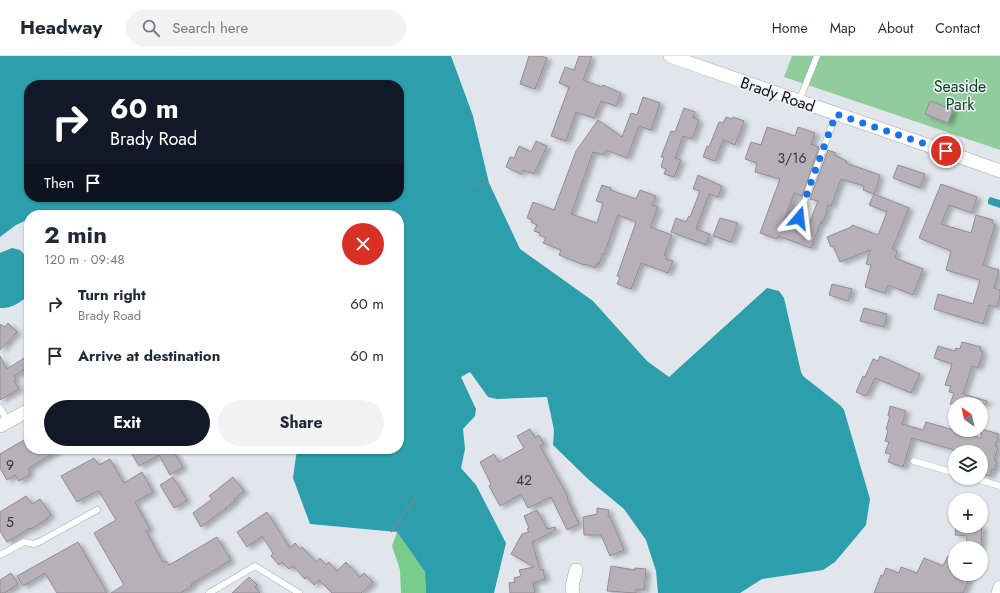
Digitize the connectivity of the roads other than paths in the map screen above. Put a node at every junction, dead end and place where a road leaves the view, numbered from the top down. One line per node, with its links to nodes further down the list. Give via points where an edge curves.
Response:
1 (670, 56): 3 (street, Brady Road)
2 (817, 56): 3 (lane)
3 (798, 102): 4 (street, Brady Road)
4 (836, 114): 5 (street, Brady Road); 6 (lane)
5 (1000, 171)
6 (799, 218)
7 (0, 408): 9 (lane)
8 (24, 413): 9 (street)
9 (4, 424)
10 (914, 461): 11 (lane)
11 (948, 471)
12 (988, 482): 13 (lane)
13 (1000, 486)
14 (97, 510): 15 (lane, via 41,541 34,544 24,542)
15 (0, 555)
16 (576, 570): 20 (street)
17 (1000, 587): 21 (street)
18 (209, 593): 19 (lane, via 255,566)
19 (299, 593)
20 (573, 593)
21 (998, 593)

